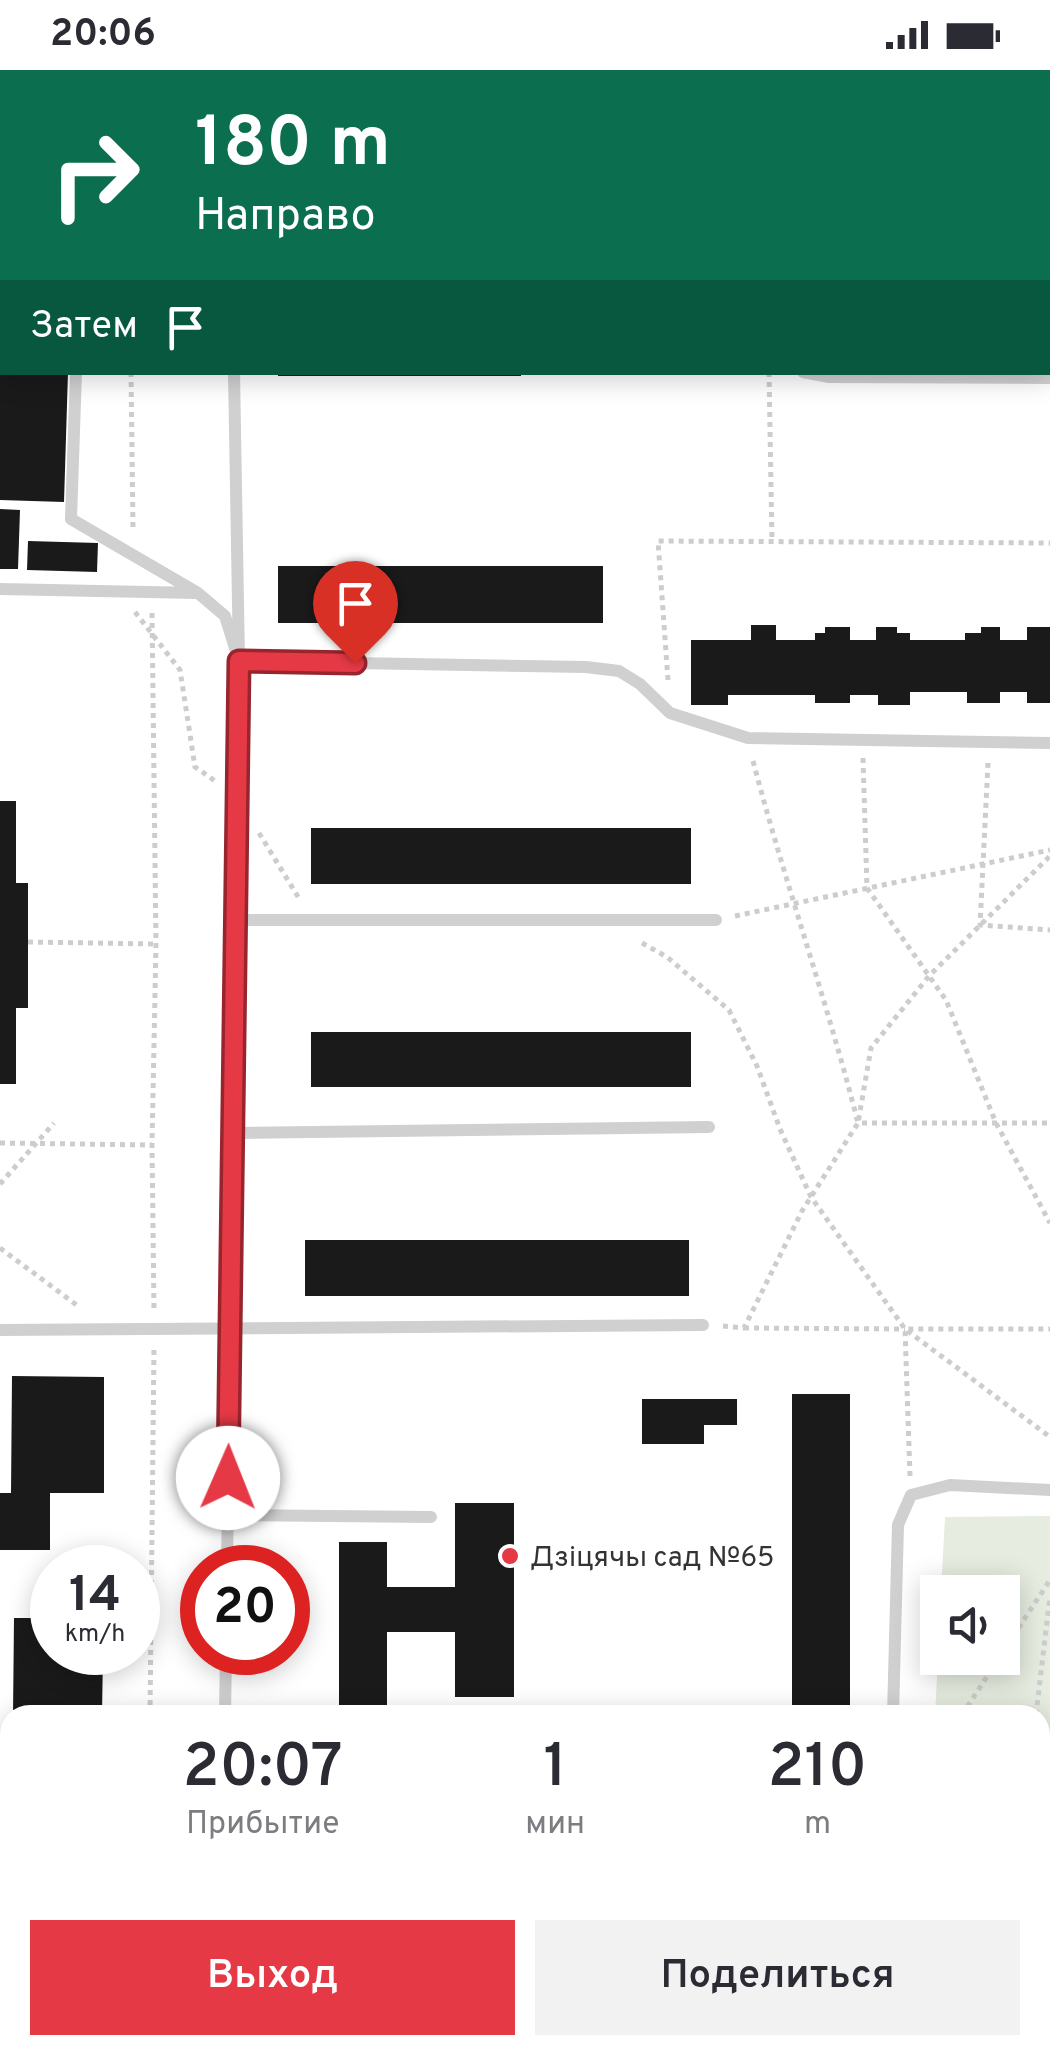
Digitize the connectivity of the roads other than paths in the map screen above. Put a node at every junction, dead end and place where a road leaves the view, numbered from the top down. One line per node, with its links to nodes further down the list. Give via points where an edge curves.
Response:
1 (76, 375): 6 (lane, via 71,519)
2 (234, 375): 7 (lane)
3 (818, 375): 4 (lane)
4 (1050, 378)
5 (0, 589): 6 (lane)
6 (198, 593): 7 (lane, via 225,616)
7 (239, 661): 8 (lane, via 586,667 618,671 670,712 748,738); 9 (lane)
8 (1050, 743)
9 (236, 920): 10 (lane); 12 (lane)
10 (716, 920)
11 (709, 1127): 12 (lane)
12 (232, 1134): 15 (lane)
13 (703, 1325): 15 (lane)
14 (0, 1330): 15 (lane)
15 (230, 1330): 17 (lane)
16 (1050, 1490): 22 (lane, via 950,1484 911,1494 898,1525)
17 (227, 1515): 18 (lane); 19 (lane)
18 (432, 1517)
19 (227, 1545)
20 (226, 1675): 21 (lane)
21 (225, 1705)
22 (893, 1705)

